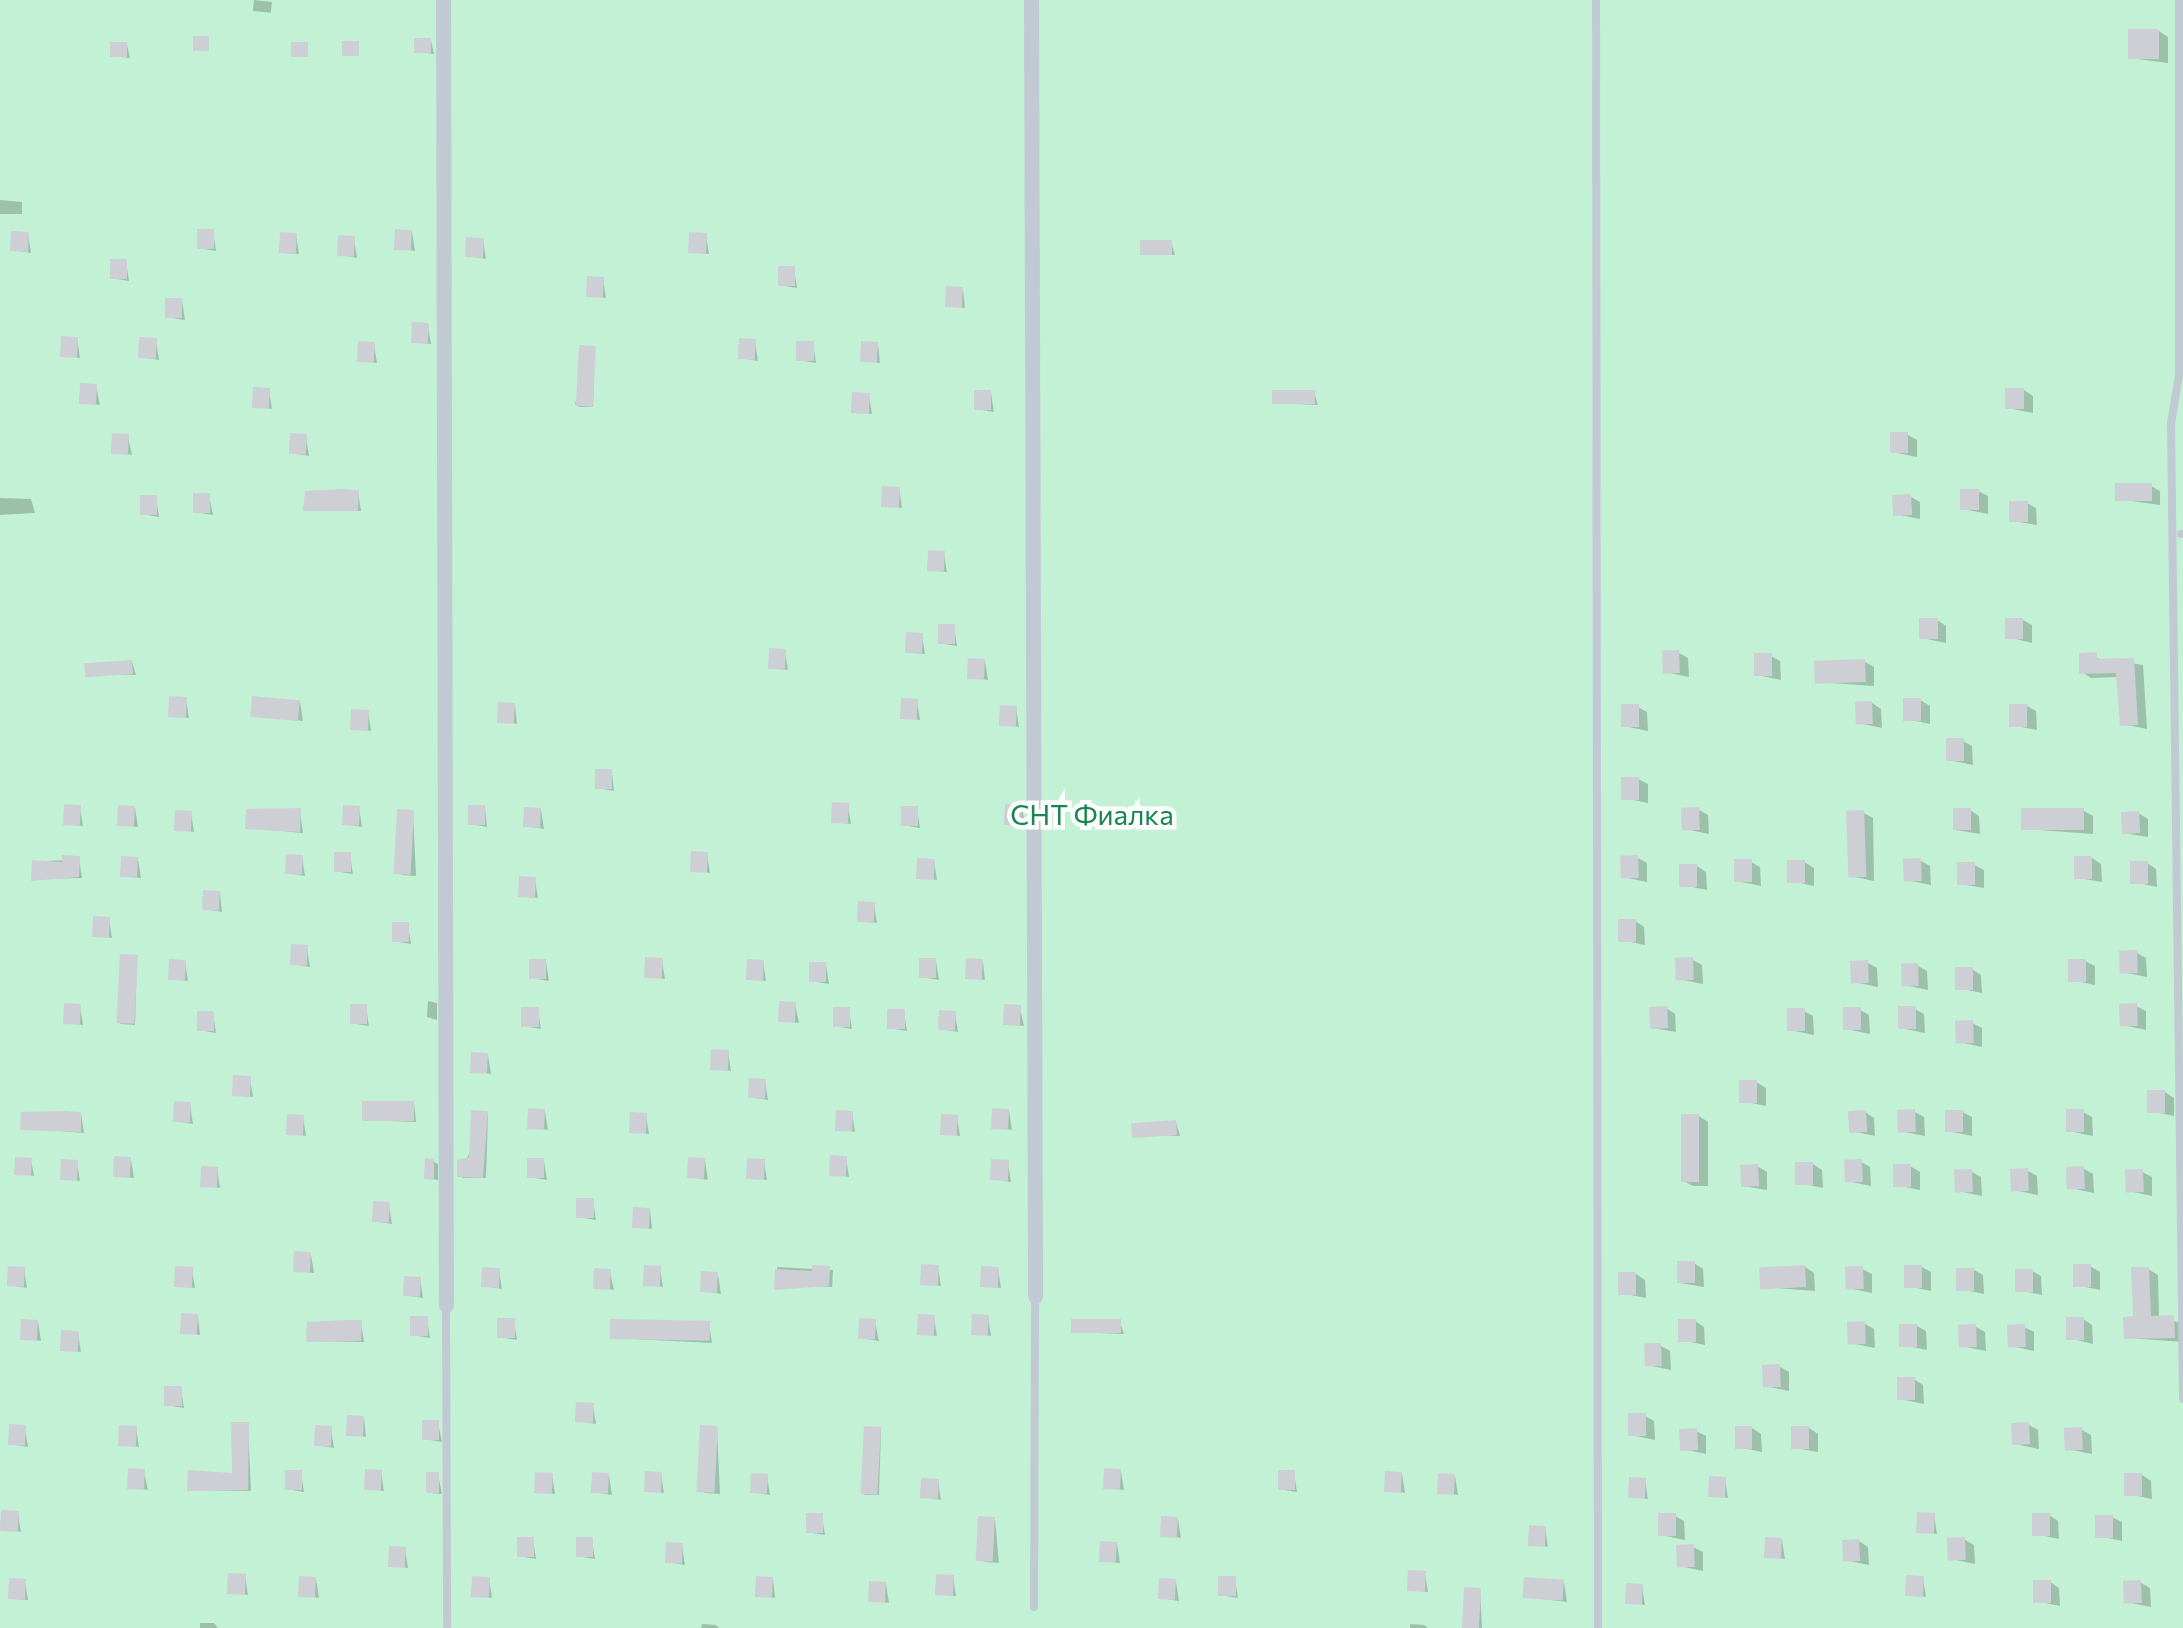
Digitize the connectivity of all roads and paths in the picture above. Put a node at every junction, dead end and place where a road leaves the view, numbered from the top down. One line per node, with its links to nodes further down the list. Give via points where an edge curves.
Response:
1 (443, 0): 8 (street)
2 (1030, 0): 6 (street)
3 (1596, 0): 12 (lane)
4 (2179, 0): 5 (lane, via 2179,375 2170,424)
5 (2181, 1015): 7 (lane)
6 (1035, 1296): 10 (lane)
7 (2182, 1304): 9 (lane)
8 (446, 1305): 11 (lane)
9 (2183, 1399)
10 (1034, 1607)
11 (447, 1628)
12 (1598, 1628)

